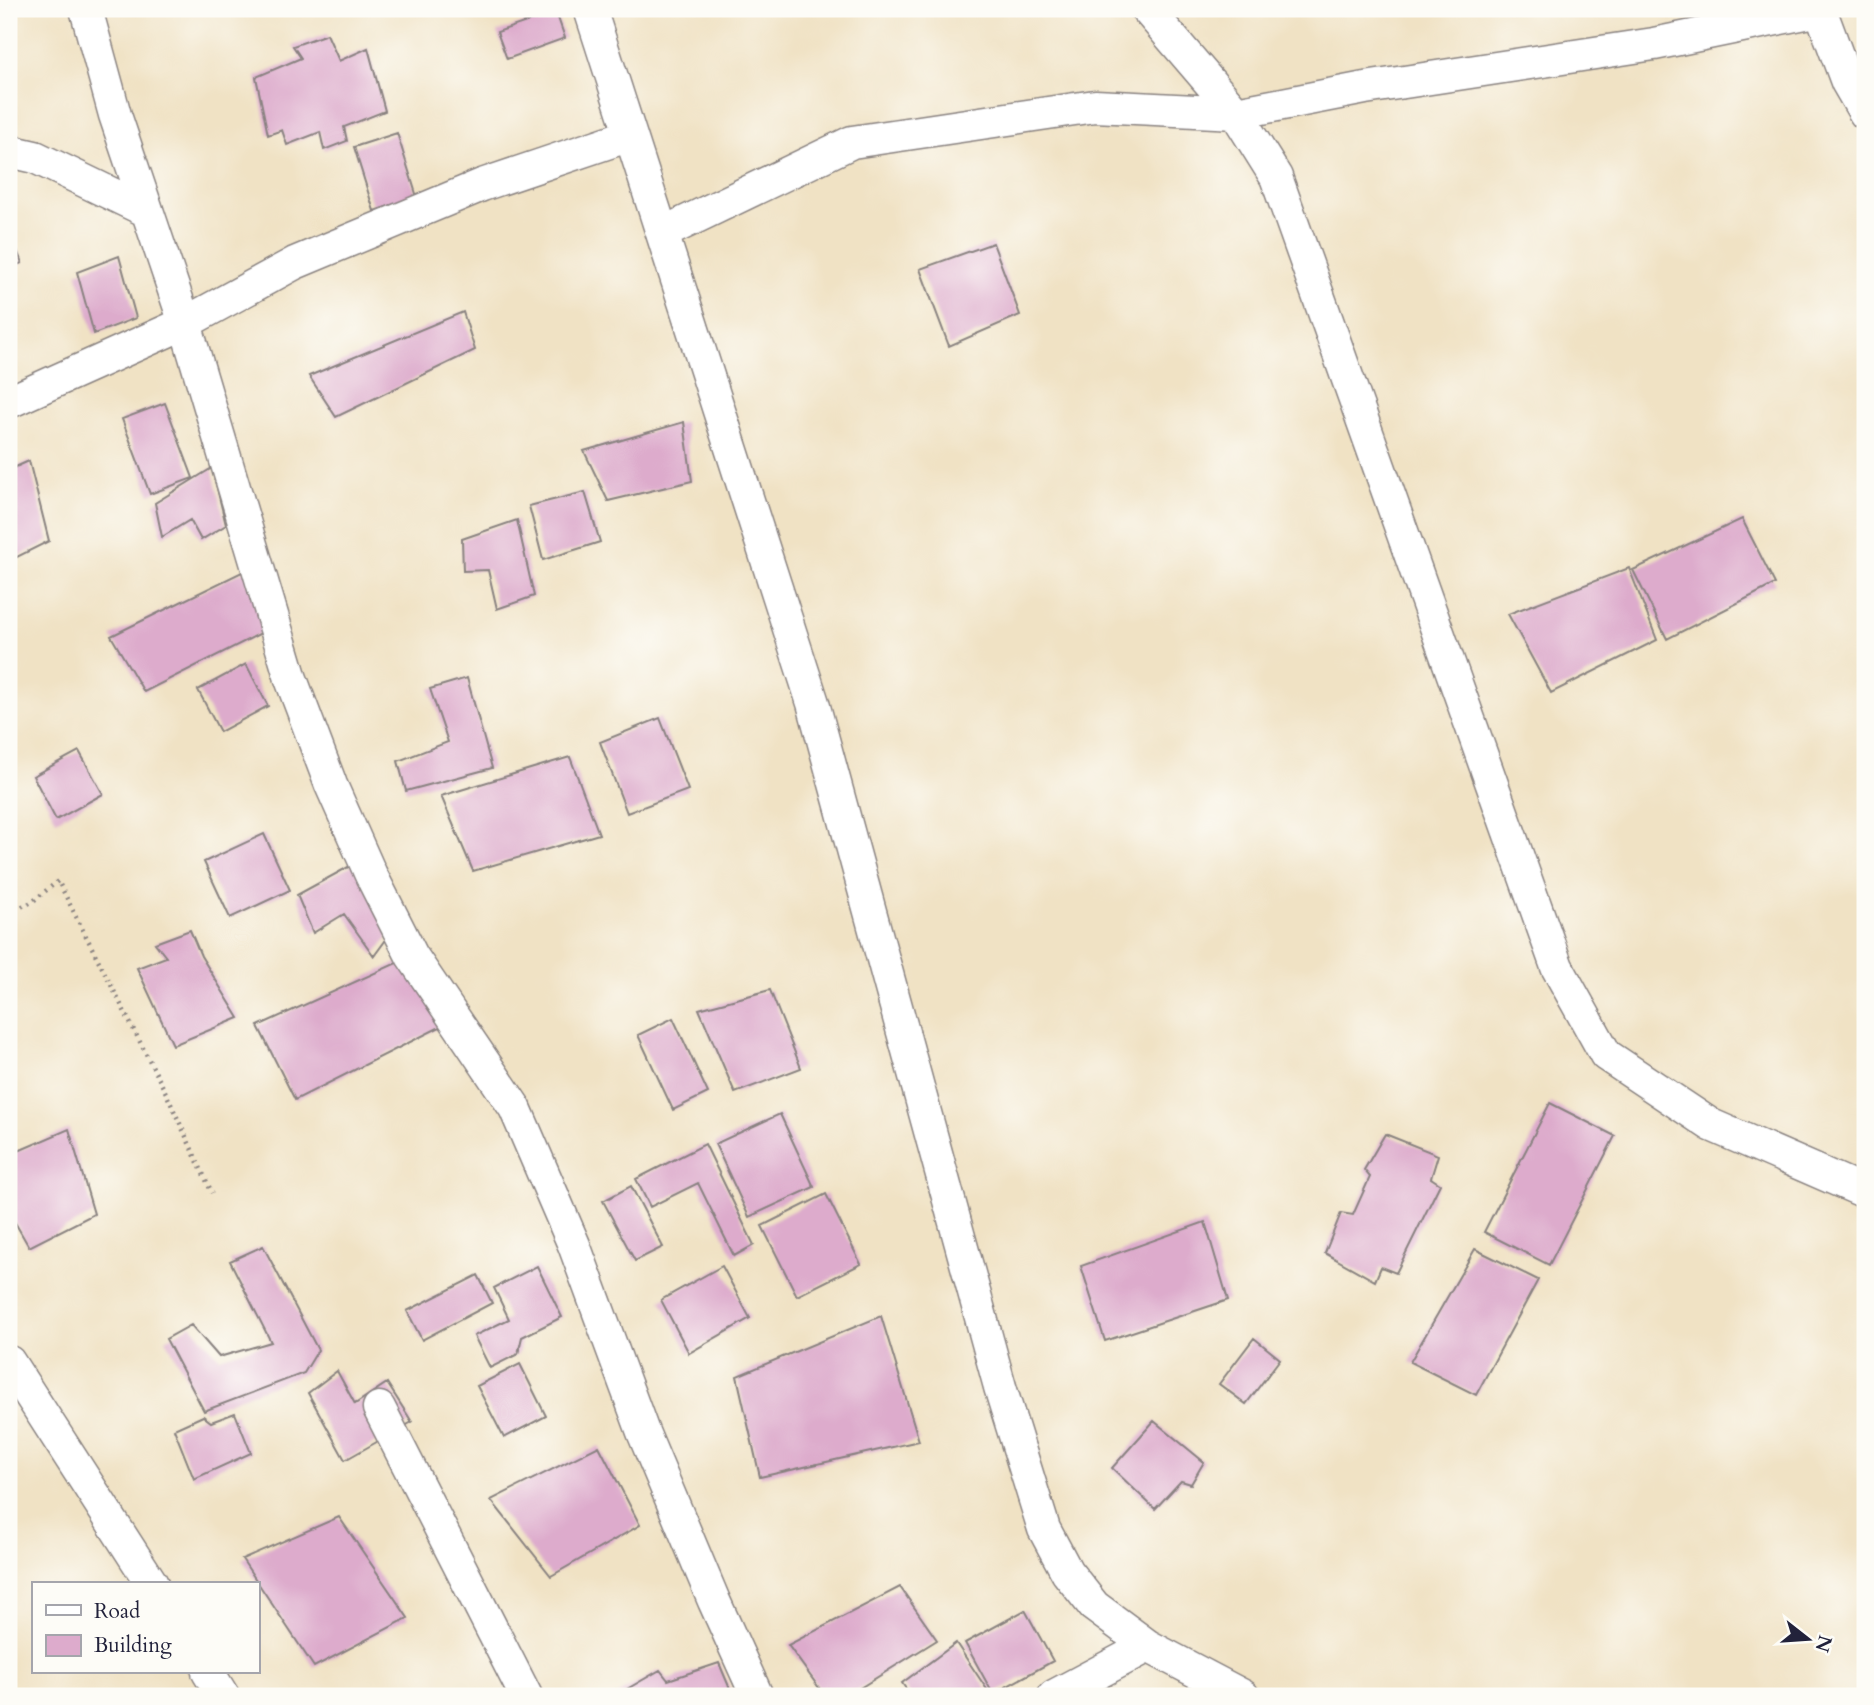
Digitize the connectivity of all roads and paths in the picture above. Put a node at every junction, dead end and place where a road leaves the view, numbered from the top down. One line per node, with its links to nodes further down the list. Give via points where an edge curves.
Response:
1 (86, 9): 9 (street)
2 (590, 9): 7 (street)
3 (1147, 9): 5 (street)
4 (1820, 9): 5 (street, via 1654,44 1365,88); 6 (street, via 1847,82)
5 (1236, 113): 10 (street, via 1095,106 852,142); 14 (street, via 1276,177 1557,967 1606,1055 1711,1125)
6 (1865, 113)
7 (630, 135): 10 (street); 11 (street, via 482,185 308,258)
8 (9, 151): 9 (street, via 35,157)
9 (148, 211): 11 (street)
10 (663, 233): 19 (street, via 813,703 1000,1387 1044,1528 1067,1572 1094,1606)
11 (185, 323): 12 (street); 23 (street, via 291,679 331,785 412,956 515,1108 574,1245 643,1432)
12 (9, 402)
13 (9, 912): 15 (path, via 32,902 58,881)
14 (1865, 1192)
15 (212, 1193)
16 (9, 1362): 18 (street)
17 (379, 1408): 22 (street)
18 (151, 1582)
19 (1148, 1646): 24 (street); 25 (street)
20 (209, 1674): 21 (street)
21 (223, 1696)
22 (526, 1696)
23 (757, 1696)
24 (1054, 1696)
25 (1243, 1696)

